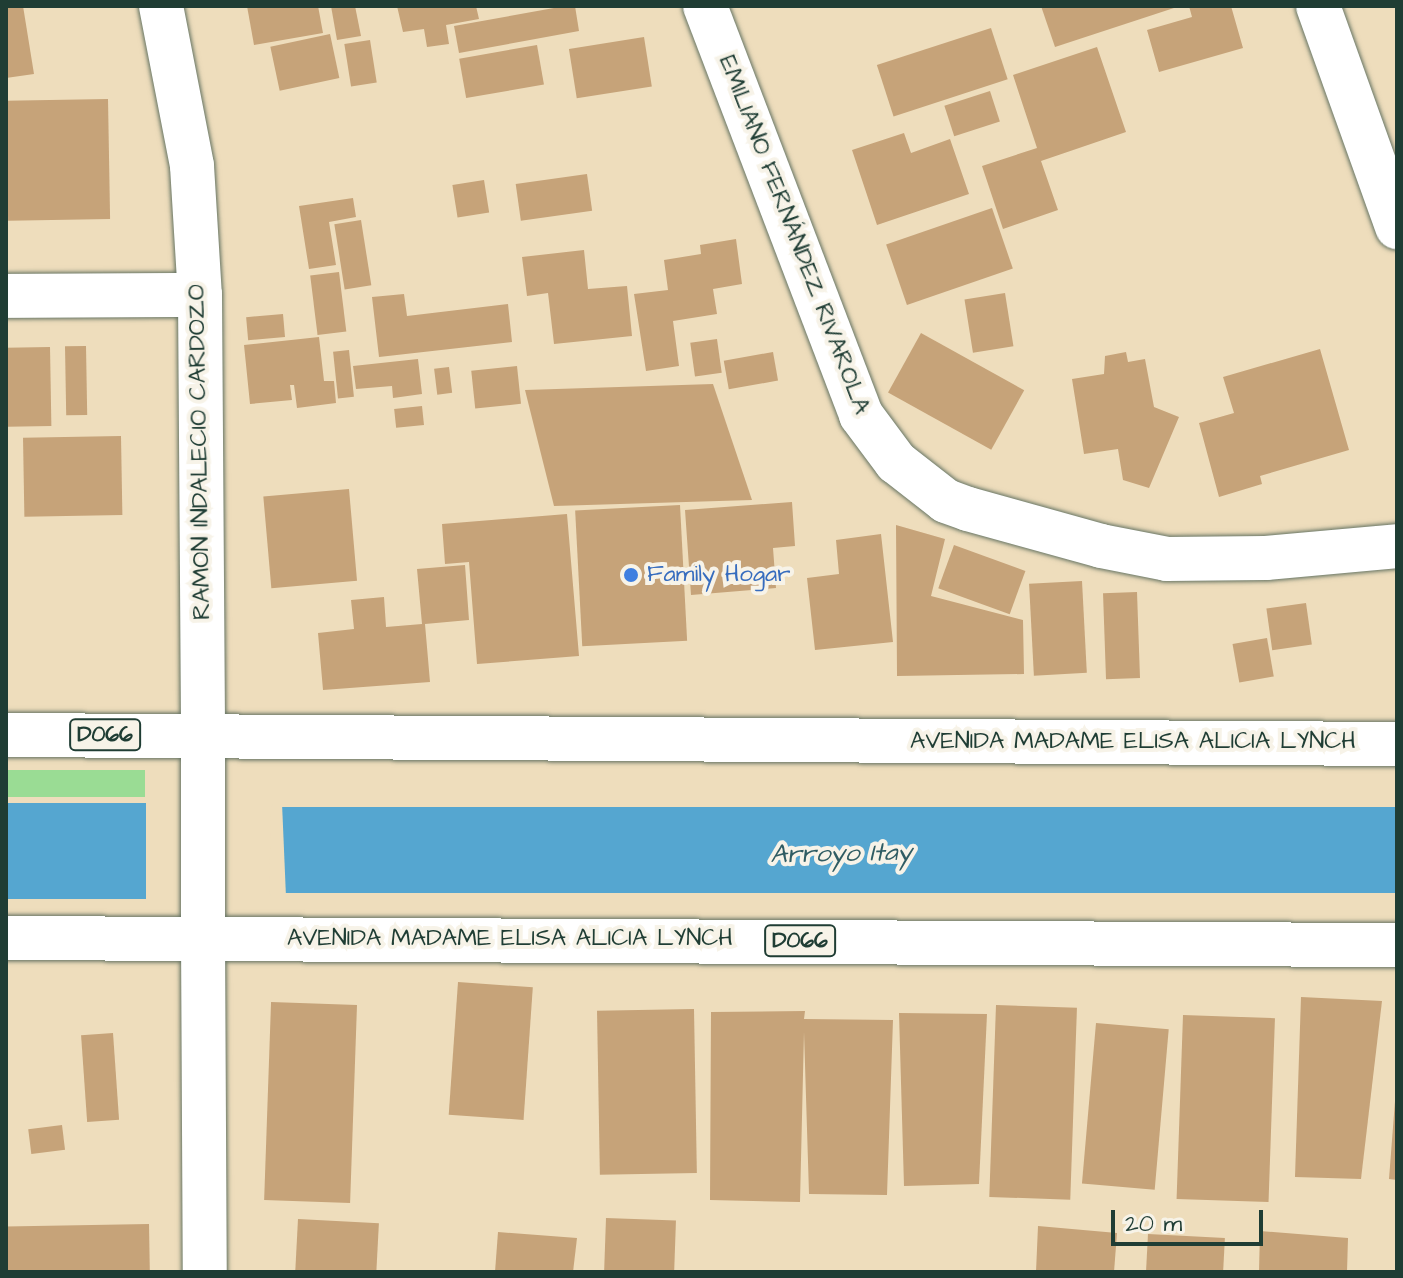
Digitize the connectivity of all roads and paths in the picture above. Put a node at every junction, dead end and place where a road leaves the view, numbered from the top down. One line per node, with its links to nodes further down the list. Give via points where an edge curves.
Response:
1 (161, 6): 5 (main road, RAMON INDALECIO CARDOZO, via 192,166)
2 (705, 6): 7 (main road, EMILIANO FERNÁNDEZ RIVAROLA, via 861,415 896,462 946,501 968,509 1167,559 1266,558)
3 (1318, 6): 4 (main road)
4 (1397, 227)
5 (200, 295): 6 (main road); 9 (main road, RAMON INDALECIO CARDOZO)
6 (6, 296)
7 (1397, 546)
8 (6, 735): 9 (main road, AVENIDA MADAME ELISA ALICIA LYNCH / D066)
9 (203, 736): 10 (main road, AVENIDA MADAME ELISA ALICIA LYNCH / D066); 11 (main road, RAMON INDALECIO CARDOZO)
10 (1397, 744)
11 (202, 919): 12 (main road, AVENIDA MADAME ELISA ALICIA LYNCH / D066); 13 (main road, AVENIDA MADAME ELISA ALICIA LYNCH / D066); 14 (main road, RAMON INDALECIO CARDOZO)
12 (6, 938)
13 (1397, 945)
14 (205, 1272)

